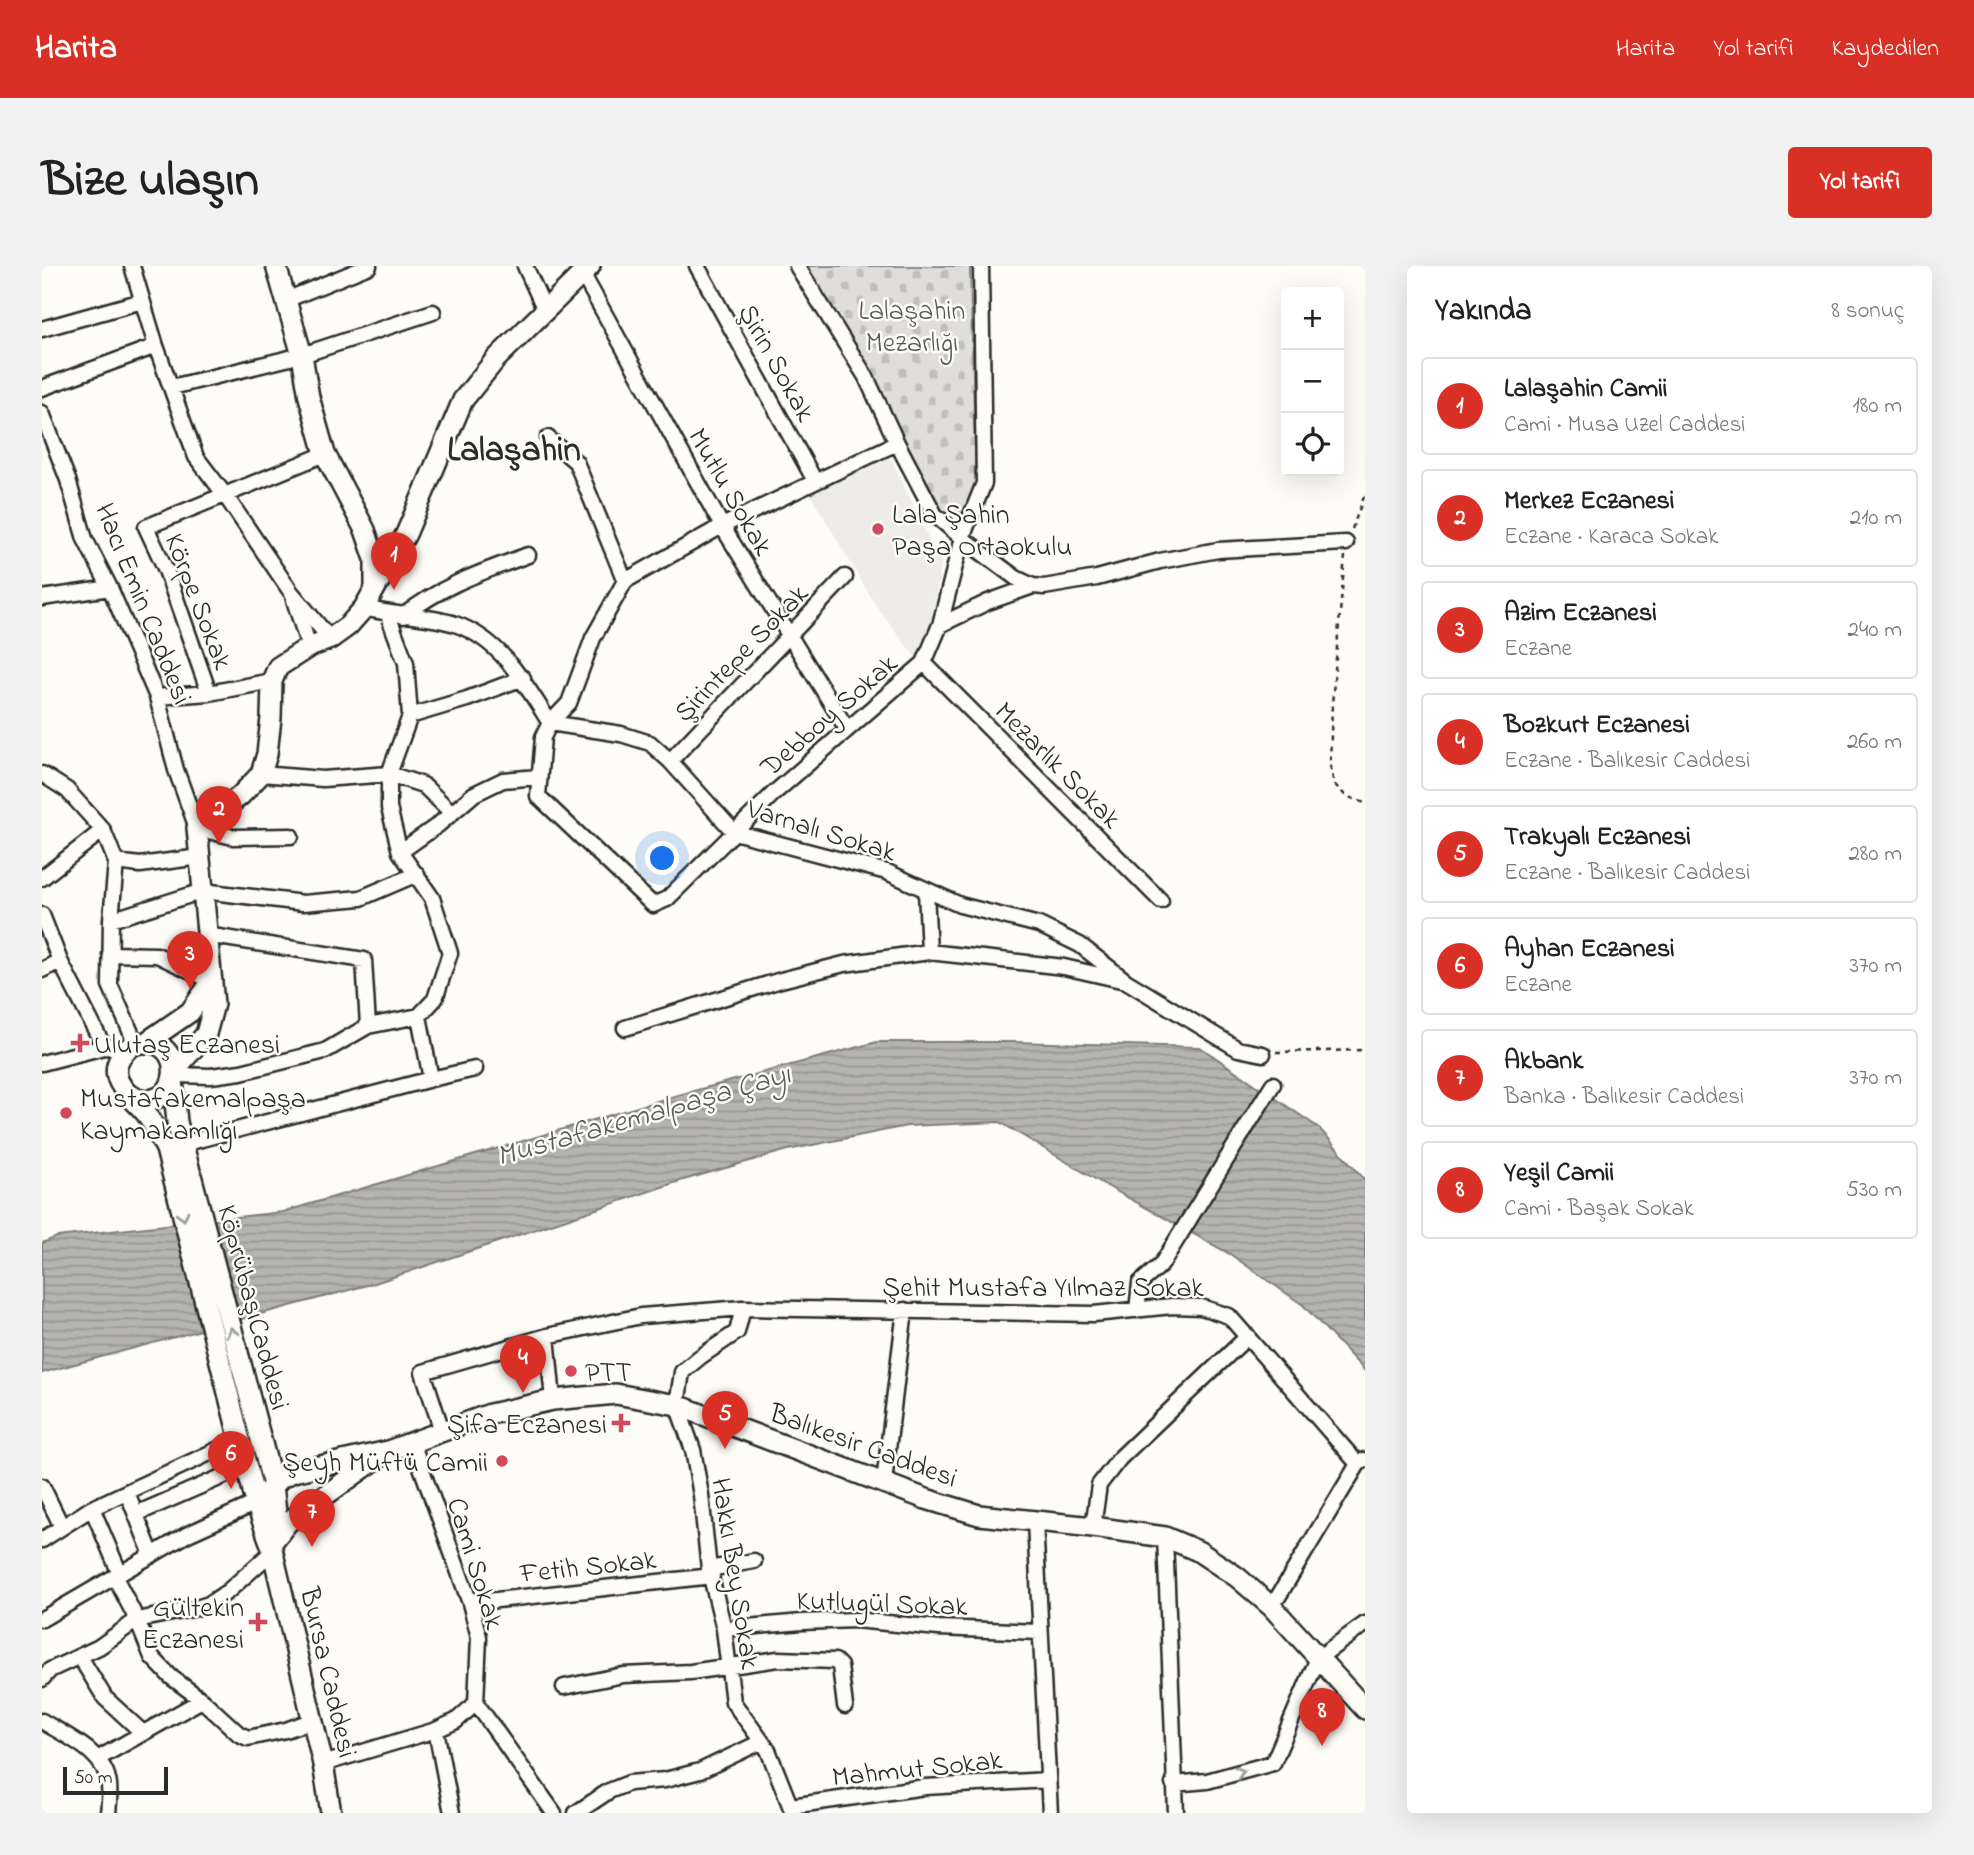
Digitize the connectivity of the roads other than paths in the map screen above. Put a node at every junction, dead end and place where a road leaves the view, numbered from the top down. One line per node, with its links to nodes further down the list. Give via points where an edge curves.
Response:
1 (132, 266): 10 (street)
2 (276, 266): 9 (main road)
3 (369, 266): 9 (street)
4 (525, 266): 11 (street)
5 (697, 266): 22 (street, Şirin Sokak)
6 (797, 266): 20 (street, via 866,377)
7 (981, 266): 25 (street, via 984,483)
8 (586, 270): 11 (main road); 24 (street, Mutlu Sokak)
9 (286, 300): 15 (main road)
10 (142, 301): 13 (street); 14 (street)
11 (545, 310): 32 (main road, via 463,400 406,534)
12 (433, 312): 15 (street)
13 (42, 329)
14 (156, 346): 16 (street); 17 (street)
15 (302, 355): 16 (street); 21 (main road)
16 (172, 387): 23 (street, via 196,457)
17 (42, 388)
18 (42, 413): 31 (street, Hacı Emin Caddesi, via 85,539)
19 (548, 438): 29 (street, via 576,462)
20 (897, 443): 22 (street); 25 (street, via 935,515)
21 (325, 454): 23 (street); 32 (main road, via 365,530 375,559)
22 (815, 481): 24 (street)
23 (225, 495): 33 (street); 44 (street, Körpe Sokak, via 146,527)
24 (722, 526): 29 (street); 38 (street, Mutlu Sokak)
25 (962, 538): 30 (street); 37 (street)
26 (1346, 543): 30 (street, via 1218,550 1056,586)
27 (527, 555): 36 (street, via 469,577)
28 (845, 577): 38 (street, Şirintepe Sokak)
29 (625, 581): 47 (street, via 593,638 569,703)
30 (1033, 586): 37 (street)
31 (110, 589): 34 (street); 45 (street, Hacı Emin Caddesi)
32 (375, 590): 35 (main road)
33 (291, 592): 39 (street); 40 (street)
34 (42, 598)
35 (364, 608): 36 (street); 39 (main road)
36 (396, 615): 42 (street, via 454,624 492,643); 46 (street)
37 (940, 625): 41 (street)
38 (788, 635): 48 (street, Mutlu Sokak); 49 (street, Şirintepe Sokak)
39 (330, 639): 40 (main road)
40 (309, 647): 43 (main road, via 278,667)
41 (923, 663): 48 (street, Debboy Sokak); 66 (street, Mezarlık Sokak)
42 (523, 678): 46 (street); 47 (street)
43 (272, 681): 44 (street); 51 (main road)
44 (209, 693): 45 (street)
45 (157, 697): 55 (street, Hacı Emin Caddesi)
46 (410, 716): 52 (street)
47 (550, 723): 49 (street, Varnalı Sokak, via 650,743); 53 (street, via 543,737)
48 (847, 729): 57 (street, Debboy Sokak)
49 (670, 761): 57 (street, Varnalı Sokak)
50 (42, 774): 56 (street, via 67,790)
51 (261, 774): 52 (street, via 323,779); 55 (main road)
52 (389, 774): 54 (street, via 423,785); 59 (street, via 389,808)
53 (538, 777): 54 (street, via 502,780); 57 (street, Debboy Sokak, via 538,796 653,905 667,899)
54 (451, 812): 59 (street)
55 (197, 828): 58 (street, via 233,837); 60 (main road, Hacı Emin Caddesi)
56 (103, 831): 61 (street); 63 (street)
57 (734, 832): 65 (street, Varnalı Sokak, via 887,872)
58 (291, 836)
59 (400, 852): 62 (street)
60 (200, 857): 61 (street, via 139,865); 64 (main road, Hacı Emin Caddesi)
61 (116, 862): 68 (street)
62 (417, 874): 64 (street, via 361,898 303,903); 76 (street, via 432,898 450,953 435,999)
63 (42, 878)
64 (203, 891): 68 (street); 69 (main road, Hacı Emin Caddesi)
65 (926, 891): 70 (street); 75 (street, Varnalı Sokak, via 960,905 1039,925 1080,945)
66 (1161, 901)
67 (42, 915): 72 (street)
68 (111, 919): 71 (street)
69 (206, 935): 74 (main road, Hacı Emin Caddesi); 77 (street, via 364,960)
70 (929, 952): 75 (street, via 1064,967); 78 (street, via 819,970)
71 (110, 954): 74 (street, via 157,955); 79 (street, via 110,985)
72 (60, 961): 73 (street); 80 (street)
73 (42, 970)
74 (212, 981): 79 (main road, via 190,1012); 84 (main road, Hacı Emin Caddesi, via 214,1004 206,1034)
75 (1126, 981): 81 (street, Varnalı Sokak, via 1238,1049)
76 (419, 1016): 77 (street); 85 (street)
77 (368, 1026): 84 (street, via 326,1051 241,1072)
78 (625, 1028)
79 (137, 1045): 80 (street); 84 (main road, via 162,1048 169,1054); 87 (main road, via 118,1062 118,1080)
80 (104, 1047): 82 (street)
81 (1263, 1054)
82 (42, 1063)
83 (475, 1069): 85 (street)
84 (174, 1075): 87 (main road, via 169,1088 155,1099); 88 (main road)
85 (431, 1079): 88 (street)
86 (1273, 1084): 91 (street, via 1161,1265 1140,1283)
87 (128, 1094): 88 (main road)
88 (174, 1147): 94 (main road, KöprübaşıCaddesi)
89 (743, 1308): 90 (street, Şehit Mustafa Yılmaz Sokak); 92 (street, Şehit Mustafa Yılmaz Sokak, via 641,1316); 96 (street, via 737,1332 682,1372)
90 (905, 1310): 91 (street, Şehit Mustafa Yılmaz Sokak, via 1094,1314); 103 (street)
91 (1137, 1310): 93 (street, Şehit Mustafa Yılmaz Sokak, via 1200,1307 1230,1316)
92 (547, 1336): 95 (street); 97 (street, Şehit Mustafa Yılmaz Sokak, via 423,1372)
93 (1248, 1336): 101 (street, Şehit Mustafa Yılmaz Sokak); 114 (street, via 1120,1458 1099,1485)
94 (241, 1400): 98 (main road, Bursa Caddesi); 104 (main road, KöprübaşıCaddesi)
95 (553, 1400): 96 (main road, Balıkesir Caddesi, via 616,1394); 97 (main road, Balıkesir Caddesi)
96 (677, 1405): 103 (main road, Balıkesir Caddesi); 120 (street, Hakkı Bey Sokak, via 693,1450)
97 (442, 1431): 99 (main road, Balıkesir Caddesi)
98 (240, 1439): 102 (main road, Bursa Caddesi); 106 (street)
99 (412, 1442): 100 (main road, Balıkesir Caddesi); 122 (street, Cami Sokak)
100 (388, 1451): 104 (main road, Balıkesir Caddesi, via 293,1472); 108 (main road, Balıkesir Caddesi)
101 (1362, 1462): 123 (street)
102 (247, 1466): 107 (main road, Bursa Caddesi); 111 (street)
103 (884, 1482): 112 (main road, Balıkesir Caddesi, via 979,1516)
104 (273, 1485): 107 (main road); 110 (main road, Bursa Caddesi)
105 (42, 1486): 113 (street)
106 (127, 1492): 109 (street); 111 (street)
107 (257, 1503): 110 (main road); 117 (main road, Bursa Caddesi); 118 (street)
108 (308, 1507): 110 (main road); 117 (main road, Balıkesir Caddesi, via 288,1522)
109 (92, 1508): 113 (street); 121 (street)
110 (276, 1512): 117 (main road, Bursa Caddesi)
111 (136, 1514): 118 (street)
112 (1035, 1522): 114 (main road, Balıkesir Caddesi); 128 (street)
113 (62, 1527): 116 (street)
114 (1093, 1527): 115 (main road, Balıkesir Caddesi)
115 (1165, 1537): 123 (main road, Balıkesir Caddesi, via 1198,1551); 146 (street)
116 (42, 1540)
117 (271, 1549): 125 (street, via 209,1604); 138 (main road, Bursa Caddesi)
118 (152, 1555): 121 (street)
119 (754, 1561): 120 (street, Fetih Sokak)
120 (710, 1573): 122 (street, Fetih Sokak); 127 (street, Hakkı Bey Sokak)
121 (117, 1576): 124 (street); 125 (street)
122 (470, 1603): 135 (street, Cami Sokak, via 479,1637)
123 (1272, 1607): 130 (main road, Balıkesir Caddesi)
124 (42, 1619)
125 (137, 1620): 129 (street); 134 (street, via 152,1657)
126 (1365, 1624): 130 (street)
127 (724, 1629): 128 (street, Kutlugül Sokak, via 855,1620); 131 (street, Hakkı Bey Sokak)
128 (1039, 1632): 145 (street)
129 (79, 1657): 132 (street, via 50,1670); 141 (street, via 105,1698)
130 (1318, 1658): 137 (main road, Balıkesir Caddesi); 146 (street, one-way to 130, via 1207,1781 1273,1763)
131 (727, 1666): 133 (street, via 623,1675); 136 (street, via 778,1659 835,1661 840,1666); 142 (street, Hakkı Bey Sokak, via 733,1702)
132 (42, 1679)
133 (564, 1687)
134 (202, 1700): 138 (street, via 248,1738); 141 (street)
135 (476, 1703): 140 (street, via 456,1721); 151 (street)
136 (845, 1706)
137 (1365, 1709)
138 (313, 1720): 144 (main road, Bursa Caddesi)
139 (42, 1721): 143 (street)
140 (436, 1730): 144 (street); 150 (street)
141 (144, 1733): 143 (street)
142 (761, 1742): 147 (street, Hakkı Bey Sokak); 152 (street, via 700,1771 629,1783)
143 (99, 1758): 148 (street, via 109,1784)
144 (323, 1763): 149 (main road, Bursa Caddesi)
145 (1048, 1780): 147 (street, Mahmut Sokak, via 925,1787); 153 (street)
146 (1173, 1784): 154 (street)
147 (792, 1809)
148 (108, 1813)
149 (331, 1813)
150 (452, 1813)
151 (554, 1813)
152 (576, 1813)
153 (1050, 1813)
154 (1175, 1813)

